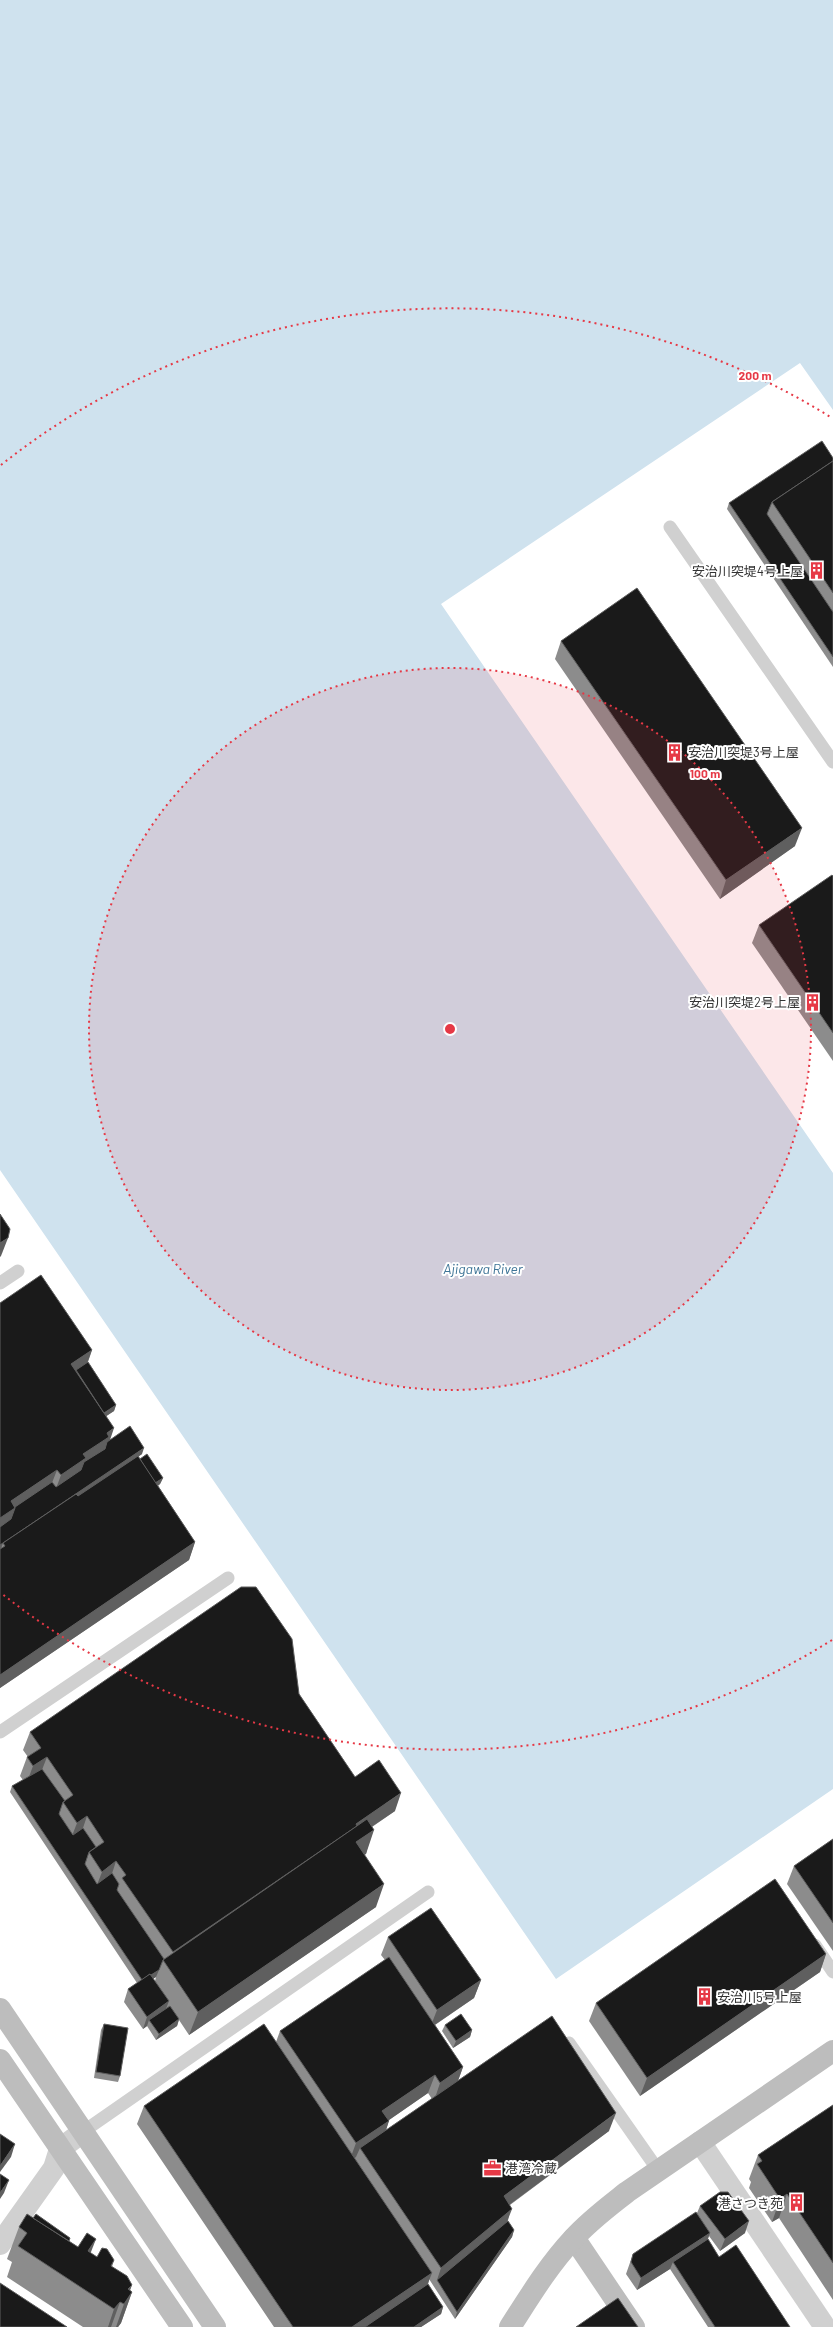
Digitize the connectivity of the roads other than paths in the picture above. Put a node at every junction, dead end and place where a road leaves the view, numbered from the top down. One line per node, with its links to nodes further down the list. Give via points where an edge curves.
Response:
1 (670, 527): 2 (lane)
2 (833, 762)
3 (18, 1271): 4 (lane)
4 (0, 1283)
5 (228, 1578): 6 (lane)
6 (0, 1732)
7 (428, 1892): 14 (lane)
8 (808, 1934): 9 (lane)
9 (833, 1972)
10 (0, 2009): 14 (street)
11 (565, 2037): 17 (lane)
12 (833, 2051): 15 (street)
13 (0, 2060): 16 (street)
14 (84, 2131): 16 (street); 21 (street)
15 (700, 2142): 17 (street); 24 (street)
16 (60, 2148): 19 (street, via 54,2168); 20 (street)
17 (658, 2170): 18 (street, via 603,2210)
18 (574, 2238): 22 (street, via 547,2270); 23 (street)
19 (0, 2244)
20 (182, 2327)
21 (215, 2327)
22 (510, 2327)
23 (634, 2327)
24 (825, 2327)

